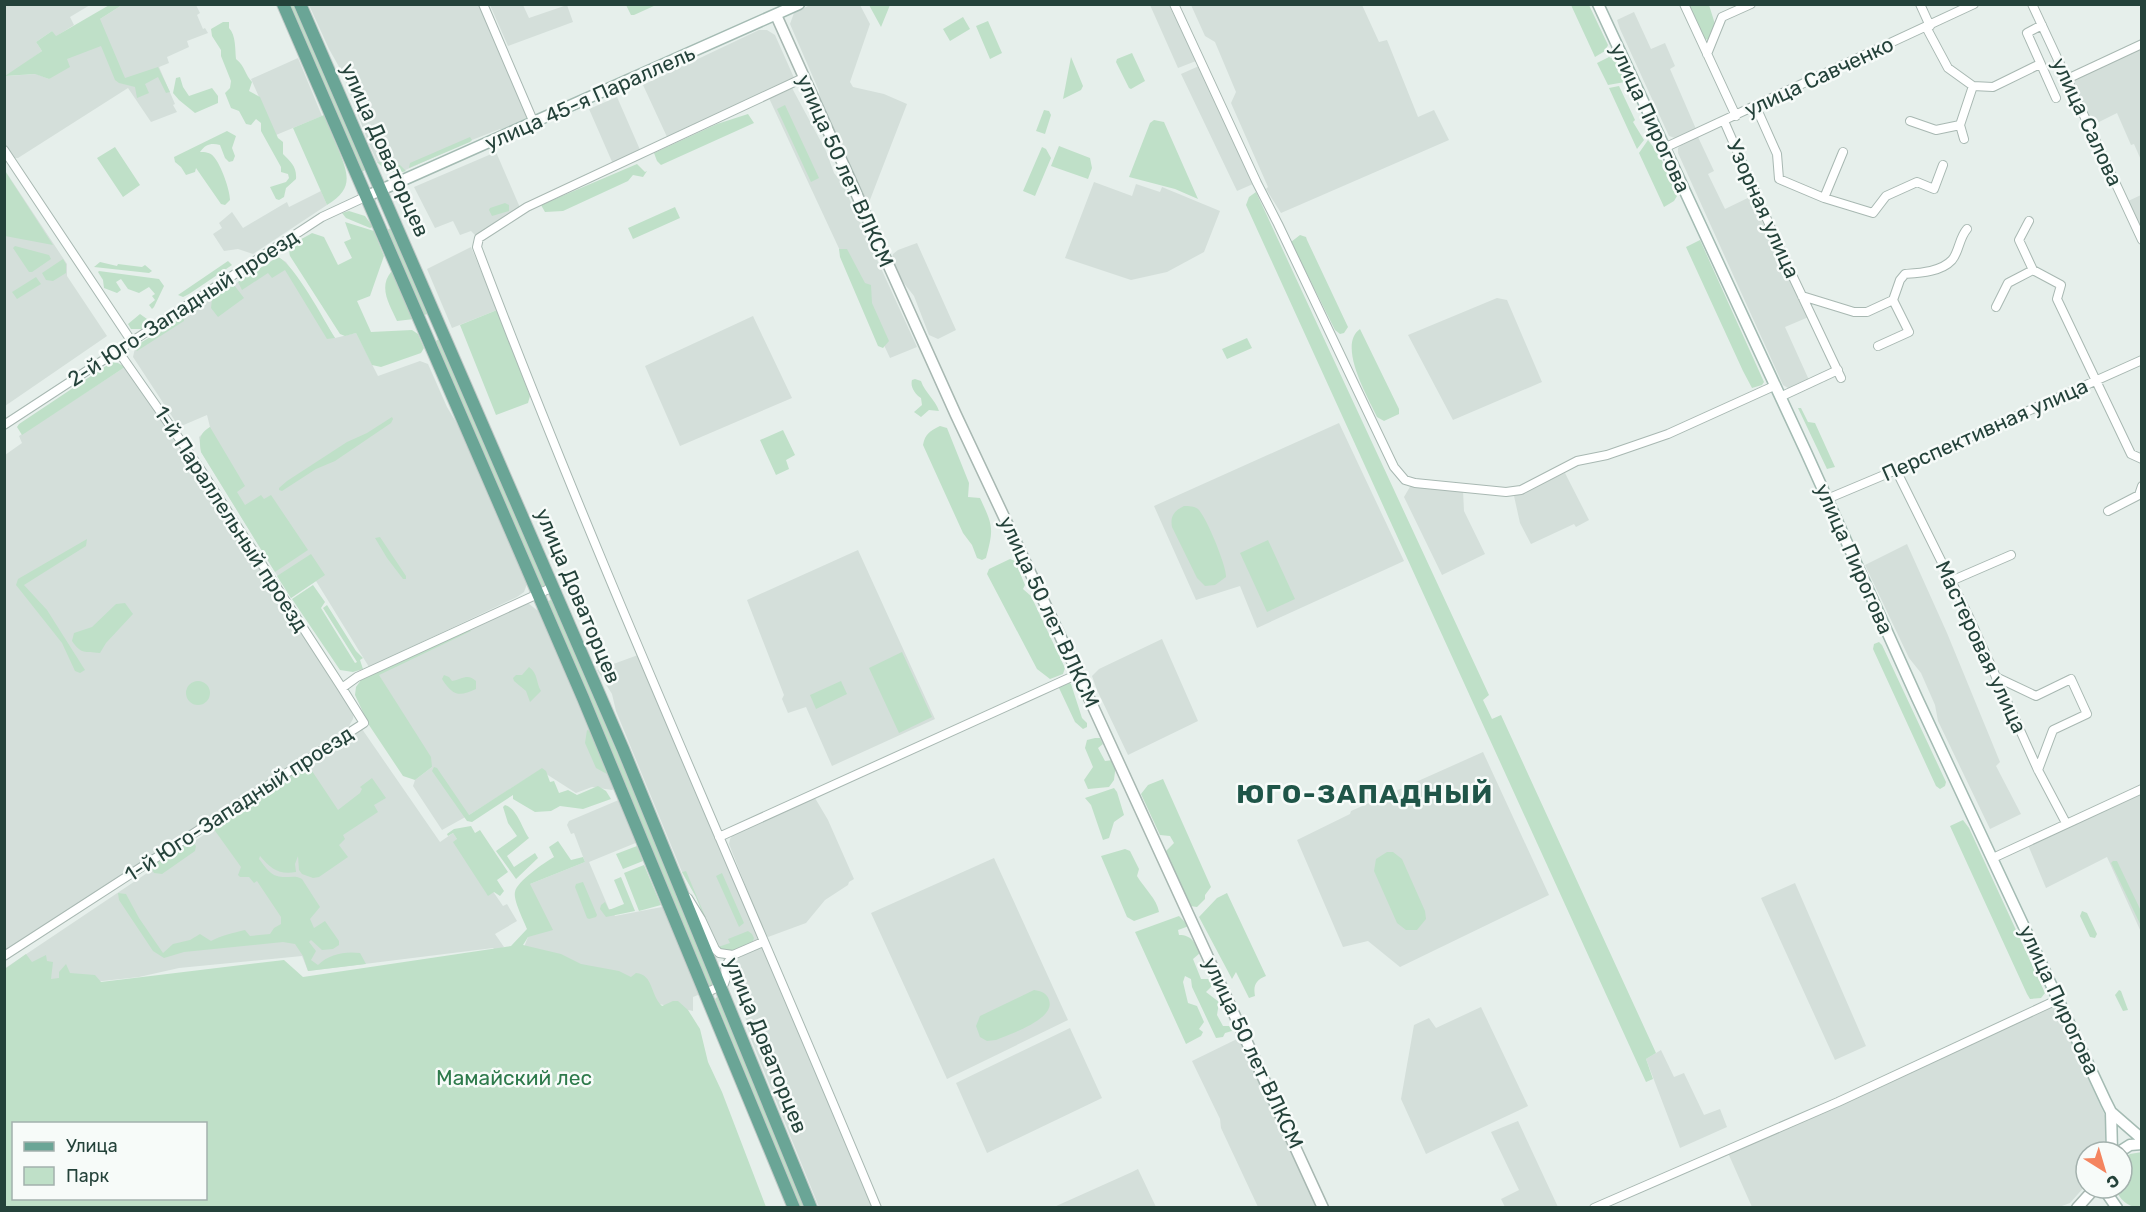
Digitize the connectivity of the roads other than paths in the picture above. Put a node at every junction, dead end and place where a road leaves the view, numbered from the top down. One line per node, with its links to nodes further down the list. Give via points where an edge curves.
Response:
1 (283, 4): 34 (main road, улица Доваторцев)
2 (300, 4): 33 (main road, улица Доваторцев)
3 (483, 4): 26 (street)
4 (799, 4): 12 (main road, улица 45-я Параллель)
5 (1174, 4): 48 (street, via 1394,467 1405,480 1506,492 1521,490 1577,461 1668,434)
6 (1598, 4): 29 (main road, улица Пирогова)
7 (1684, 4): 16 (street)
8 (1751, 4): 16 (street, via 1722,17)
9 (1920, 4): 14 (street)
10 (1974, 4): 14 (street, улица Савченко)
11 (2032, 4): 13 (street, улица Салова)
12 (774, 10): 18 (main road, улица 50 лет ВЛКСМ); 26 (main road, улица 45-я Параллель)
13 (2042, 25): 17 (street, via 2027,33); 19 (street, улица Салова)
14 (1928, 27): 20 (street, via 1948,68); 22 (street, улица Савченко)
15 (2142, 44): 19 (street)
16 (1707, 54): 23 (street)
17 (2040, 64): 20 (street, via 1993,87); 21 (street)
18 (803, 78): 60 (main road, улица 50 лет ВЛКСМ); 66 (street, via 527,207 477,242 538,406)
19 (2067, 79): 38 (street, улица Салова)
20 (1973, 86): 27 (street)
21 (2056, 99)
22 (1756, 106): 23 (street, улица Савченко); 35 (street, Узорная улица, via 1777,154 1779,179)
23 (1736, 116): 24 (street, улица Савченко)
24 (1724, 121): 29 (street, улица Савченко); 40 (street, Узорная улица)
25 (1910, 121): 27 (street, via 1936,130)
26 (534, 123): 33 (main road, улица 45-я Параллель)
27 (1960, 125): 28 (street)
28 (1964, 138)
29 (1664, 148): 48 (main road, улица Пирогова)
30 (4, 150): 43 (street)
31 (1843, 152): 35 (street)
32 (1943, 165): 35 (street, Узорная улица, via 1934,189 1917,182 1886,196 1873,213)
33 (380, 190): 34 (main road, улица 45-я Параллель); 58 (main road, улица Доваторцев)
34 (365, 197): 43 (street, 2-й Юго-Западный проезд, via 322,217); 59 (main road, улица Доваторцев)
35 (1824, 198)
36 (2029, 221): 39 (street, via 2019,240)
37 (1967, 229): 41 (street, via 1952,260 1937,268 1905,274)
38 (2142, 240)
39 (2033, 270): 42 (street, via 2008,283); 47 (street, via 2061,285 2057,299)
40 (1802, 296): 41 (street, Узорная улица, via 1854,312 1867,312); 49 (street, Узорная улица, via 1839,374)
41 (1893, 300): 44 (street, via 1909,332)
42 (1996, 307)
43 (132, 342): 45 (street, 2-й Юго-Западный проезд)
44 (1878, 346)
45 (118, 351): 50 (street, 2-й Юго-Западный проезд); 62 (street, 1-й Параллельный проезд, via 200,467)
46 (2142, 360): 47 (street, Перспективная улица)
47 (2096, 381): 51 (street, via 2131,454); 52 (street, Перспективная улица)
48 (1774, 386): 49 (main road, улица Пирогова)
49 (1780, 397): 54 (main road, улица Пирогова)
50 (4, 425)
51 (2142, 459)
52 (1896, 471): 54 (street, Перспективная улица); 57 (street, Мастеровая улица)
53 (2142, 486): 55 (street, via 2139,495)
54 (1827, 498): 67 (main road, улица Пирогова)
55 (2108, 511)
56 (2010, 555): 57 (street)
57 (1951, 581): 61 (street, Мастеровая улица)
58 (553, 587): 59 (street); 68 (main road, улица Доваторцев)
59 (538, 594): 62 (street, via 373,669); 73 (main road, улица Доваторцев)
60 (1078, 674): 66 (street); 81 (main road, улица 50 лет ВЛКСМ)
61 (1995, 676): 63 (street, Мастеровая улица); 63 (street, via 2036,696 2071,679 2087,714 2053,730)
62 (342, 688): 71 (street, 1-й Юго-Западный проезд, via 364,723)
63 (2038, 770): 65 (street, Мастеровая улица)
64 (2142, 789): 65 (street)
65 (2066, 823): 67 (street)
66 (719, 837): 69 (street)
67 (1993, 858): 74 (main road, улица Пирогова)
68 (683, 893): 70 (street, via 715,949); 72 (main road, улица Доваторцев)
69 (763, 942): 70 (street); 80 (street)
70 (733, 955): 72 (street, via 726,963 726,981)
71 (4, 956)
72 (721, 986): 73 (street); 79 (main road, улица Доваторцев)
73 (706, 993): 78 (main road, улица Доваторцев)
74 (2059, 999): 75 (main road, улица Пирогова); 82 (street, via 1838,1102)
75 (2111, 1112): 76 (main road, улица Пирогова); 77 (main road, улица Пирогова)
76 (2142, 1139)
77 (2112, 1140)
78 (794, 1208)
79 (811, 1208)
80 (877, 1208)
81 (1323, 1208)
82 (1594, 1208)

